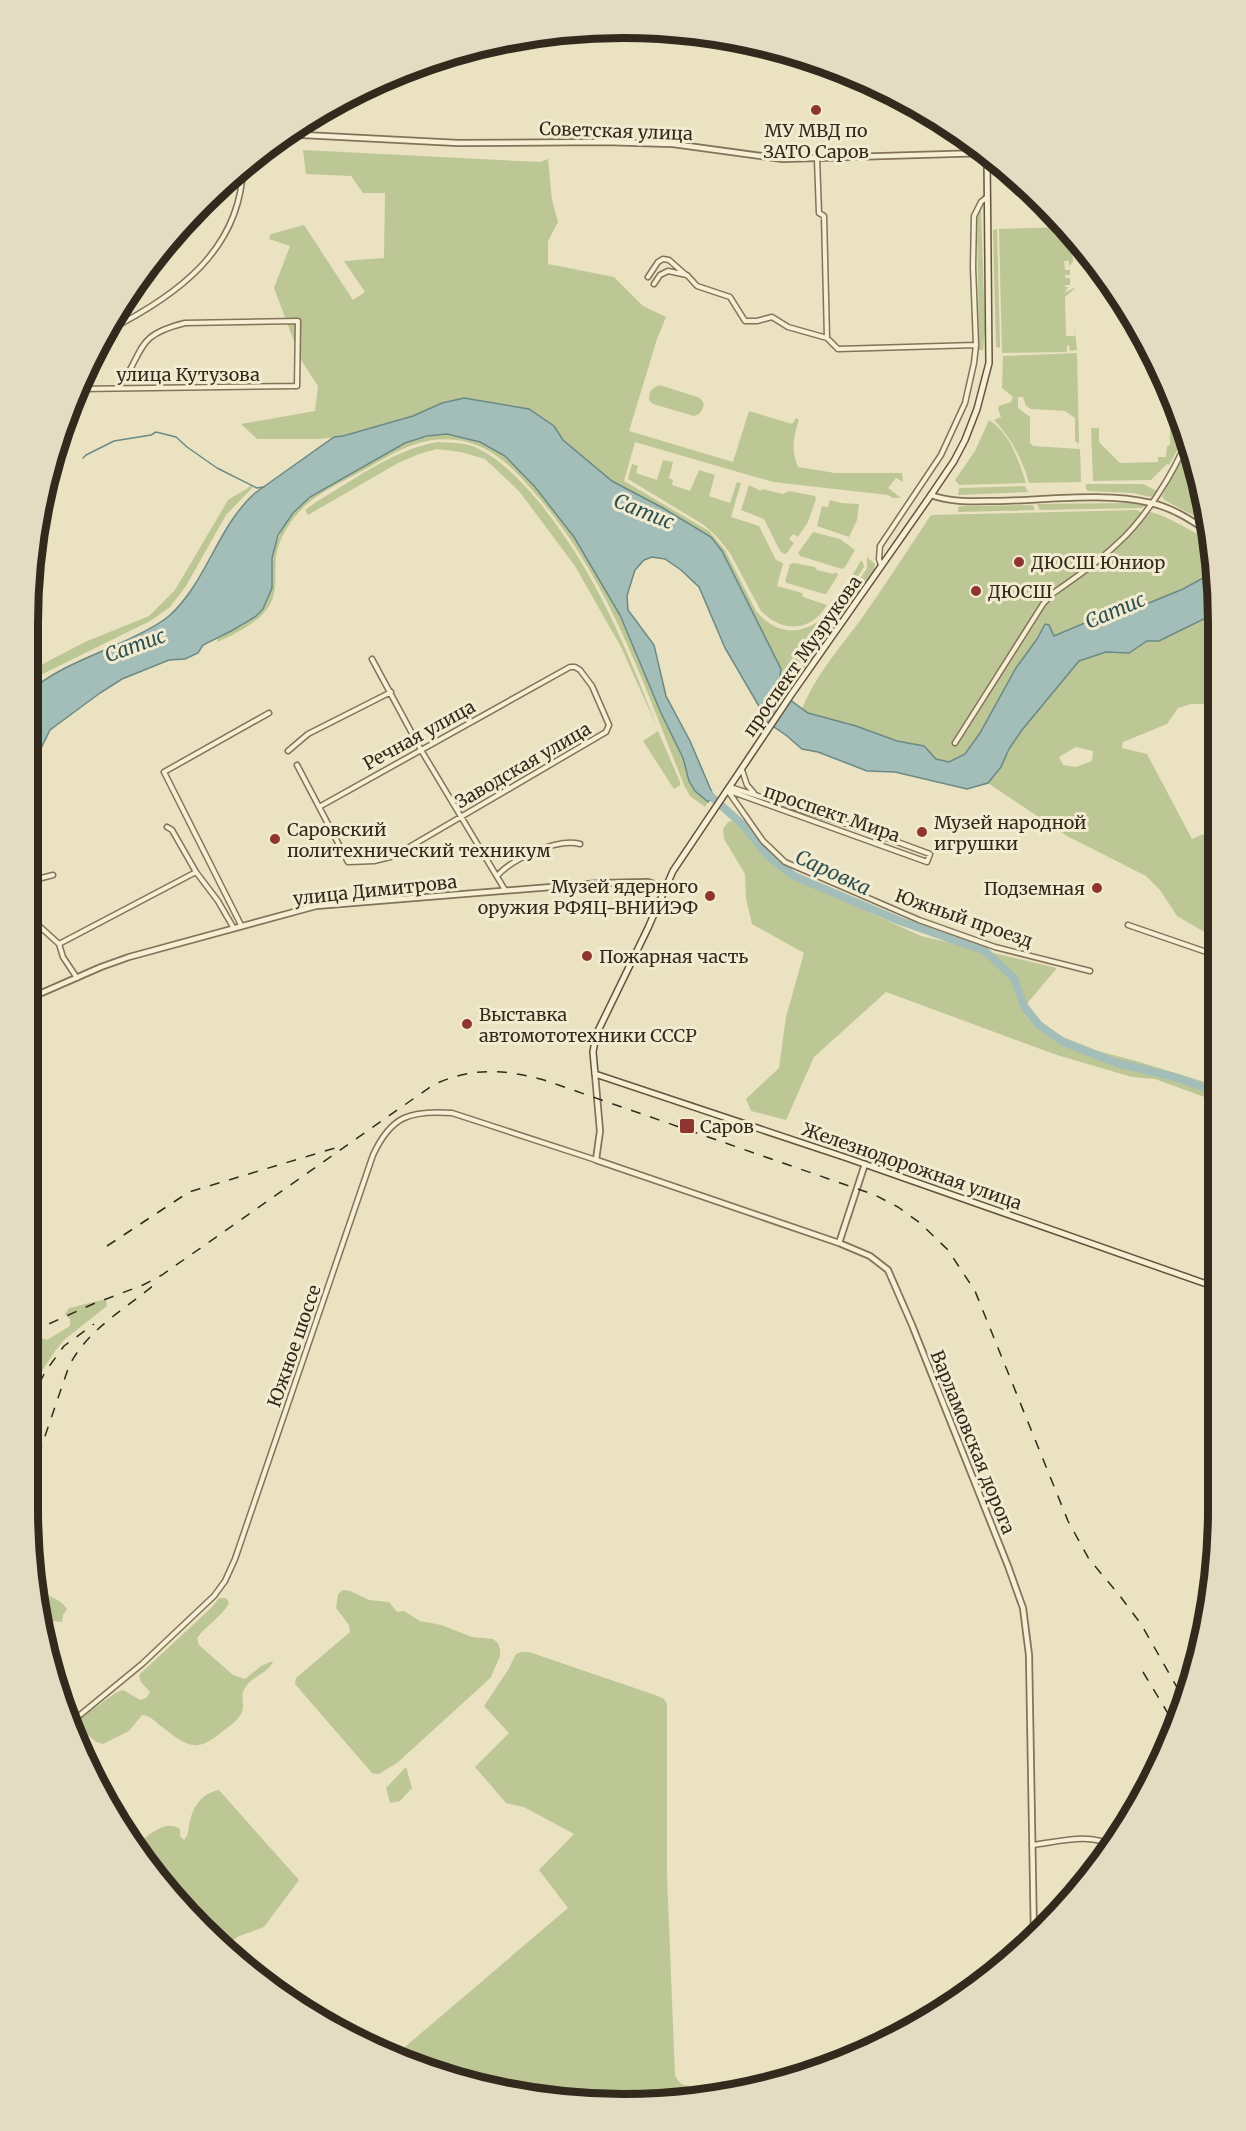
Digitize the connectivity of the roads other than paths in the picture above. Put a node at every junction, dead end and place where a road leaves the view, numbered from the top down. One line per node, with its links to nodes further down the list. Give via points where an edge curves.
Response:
1 (300, 135): 3 (street, Советская улица, via 458,143 673,144 757,157)
2 (975, 155): 3 (street, Советская улица)
3 (818, 159): 11 (street, via 819,213 824,216)
4 (985, 163): 6 (main road, проспект Музрукова)
5 (241, 180): 10 (street, via 236,210 202,266 162,301)
6 (987, 197): 12 (street, via 974,216); 16 (main road, проспект Музрукова, via 987,372 965,440)
7 (687, 275): 8 (street, via 663,259); 9 (street, via 668,271); 11 (street, via 697,286 730,297 745,321 772,317 788,327)
8 (648, 278)
9 (654, 284)
10 (120, 324)
11 (827, 338): 12 (street, via 838,349)
12 (976, 345): 19 (street, via 965,403 940,455 880,546)
13 (118, 387): 13 (street, улица Кутузова, via 150,336 173,326 298,321 297,386); 14 (street, улица Кутузова)
14 (87, 389)
15 (1182, 451): 17 (street)
16 (931, 495): 17 (street, via 962,501 1084,498); 19 (main road, проспект Музрукова)
17 (1153, 503): 18 (street); 24 (street, via 1120,542 1043,604)
18 (1200, 526)
19 (882, 566): 28 (main road, проспект Музрукова)
20 (372, 659): 22 (street)
21 (575, 667): 25 (street, Речная улица); 32 (street, Заводская улица, via 592,686 609,725 606,732)
22 (391, 692): 25 (street); 26 (street, via 308,734)
23 (268, 714): 43 (street, via 164,772)
24 (955, 743)
25 (421, 750): 31 (street, Речная улица); 32 (street)
26 (288, 751)
27 (297, 765): 31 (street)
28 (742, 770): 29 (main road, проспект Музрукова); 30 (street)
29 (727, 791): 30 (street, проспект Мира); 30 (street, проспект Мира, via 927,862 930,854); 39 (main road, проспект Музрукова); 47 (street, Южный проезд, via 763,841 785,862 919,920 996,947)
30 (754, 794)
31 (319, 807): 32 (street, Заводская улица, via 348,862 394,856)
32 (461, 816): 37 (street)
33 (167, 828): 35 (street, via 172,830)
34 (580, 844): 37 (street, via 568,842 548,847 504,868)
35 (196, 872): 44 (street); 45 (street)
36 (53, 874): 38 (street)
37 (497, 876): 40 (street)
38 (38, 879)
39 (664, 887): 40 (street, улица Димитрова, via 648,882 616,882); 50 (main road, проспект Музрукова, via 596,1035)
40 (505, 890): 43 (street, улица Димитрова, via 316,906)
41 (38, 925): 45 (street)
42 (1128, 925): 46 (street)
43 (241, 926): 44 (street, улица Димитрова)
44 (233, 927): 48 (street, улица Димитрова, via 129,957)
45 (58, 944): 48 (street)
46 (1208, 953)
47 (1090, 971)
48 (77, 978): 49 (street, улица Димитрова)
49 (38, 995)
50 (595, 1074): 51 (street, проспект Музрукова, via 600,1131); 52 (main road, Железнодорожная улица)
51 (596, 1160): 53 (street, Варламовская дорога); 55 (street, Южное шоссе, via 452,1113 411,1115 395,1122 380,1139 373,1155 225,1581 142,1664)
52 (865, 1164): 53 (street); 54 (main road, Железнодорожная улица)
53 (839, 1243): 57 (street, Варламовская дорога, via 870,1256 888,1270 1023,1608 1029,1655)
54 (1208, 1284)
55 (77, 1718)
56 (1105, 1841): 57 (street, via 1080,1839)
57 (1031, 1845): 58 (street, Варламовская дорога)
58 (1034, 1925)

